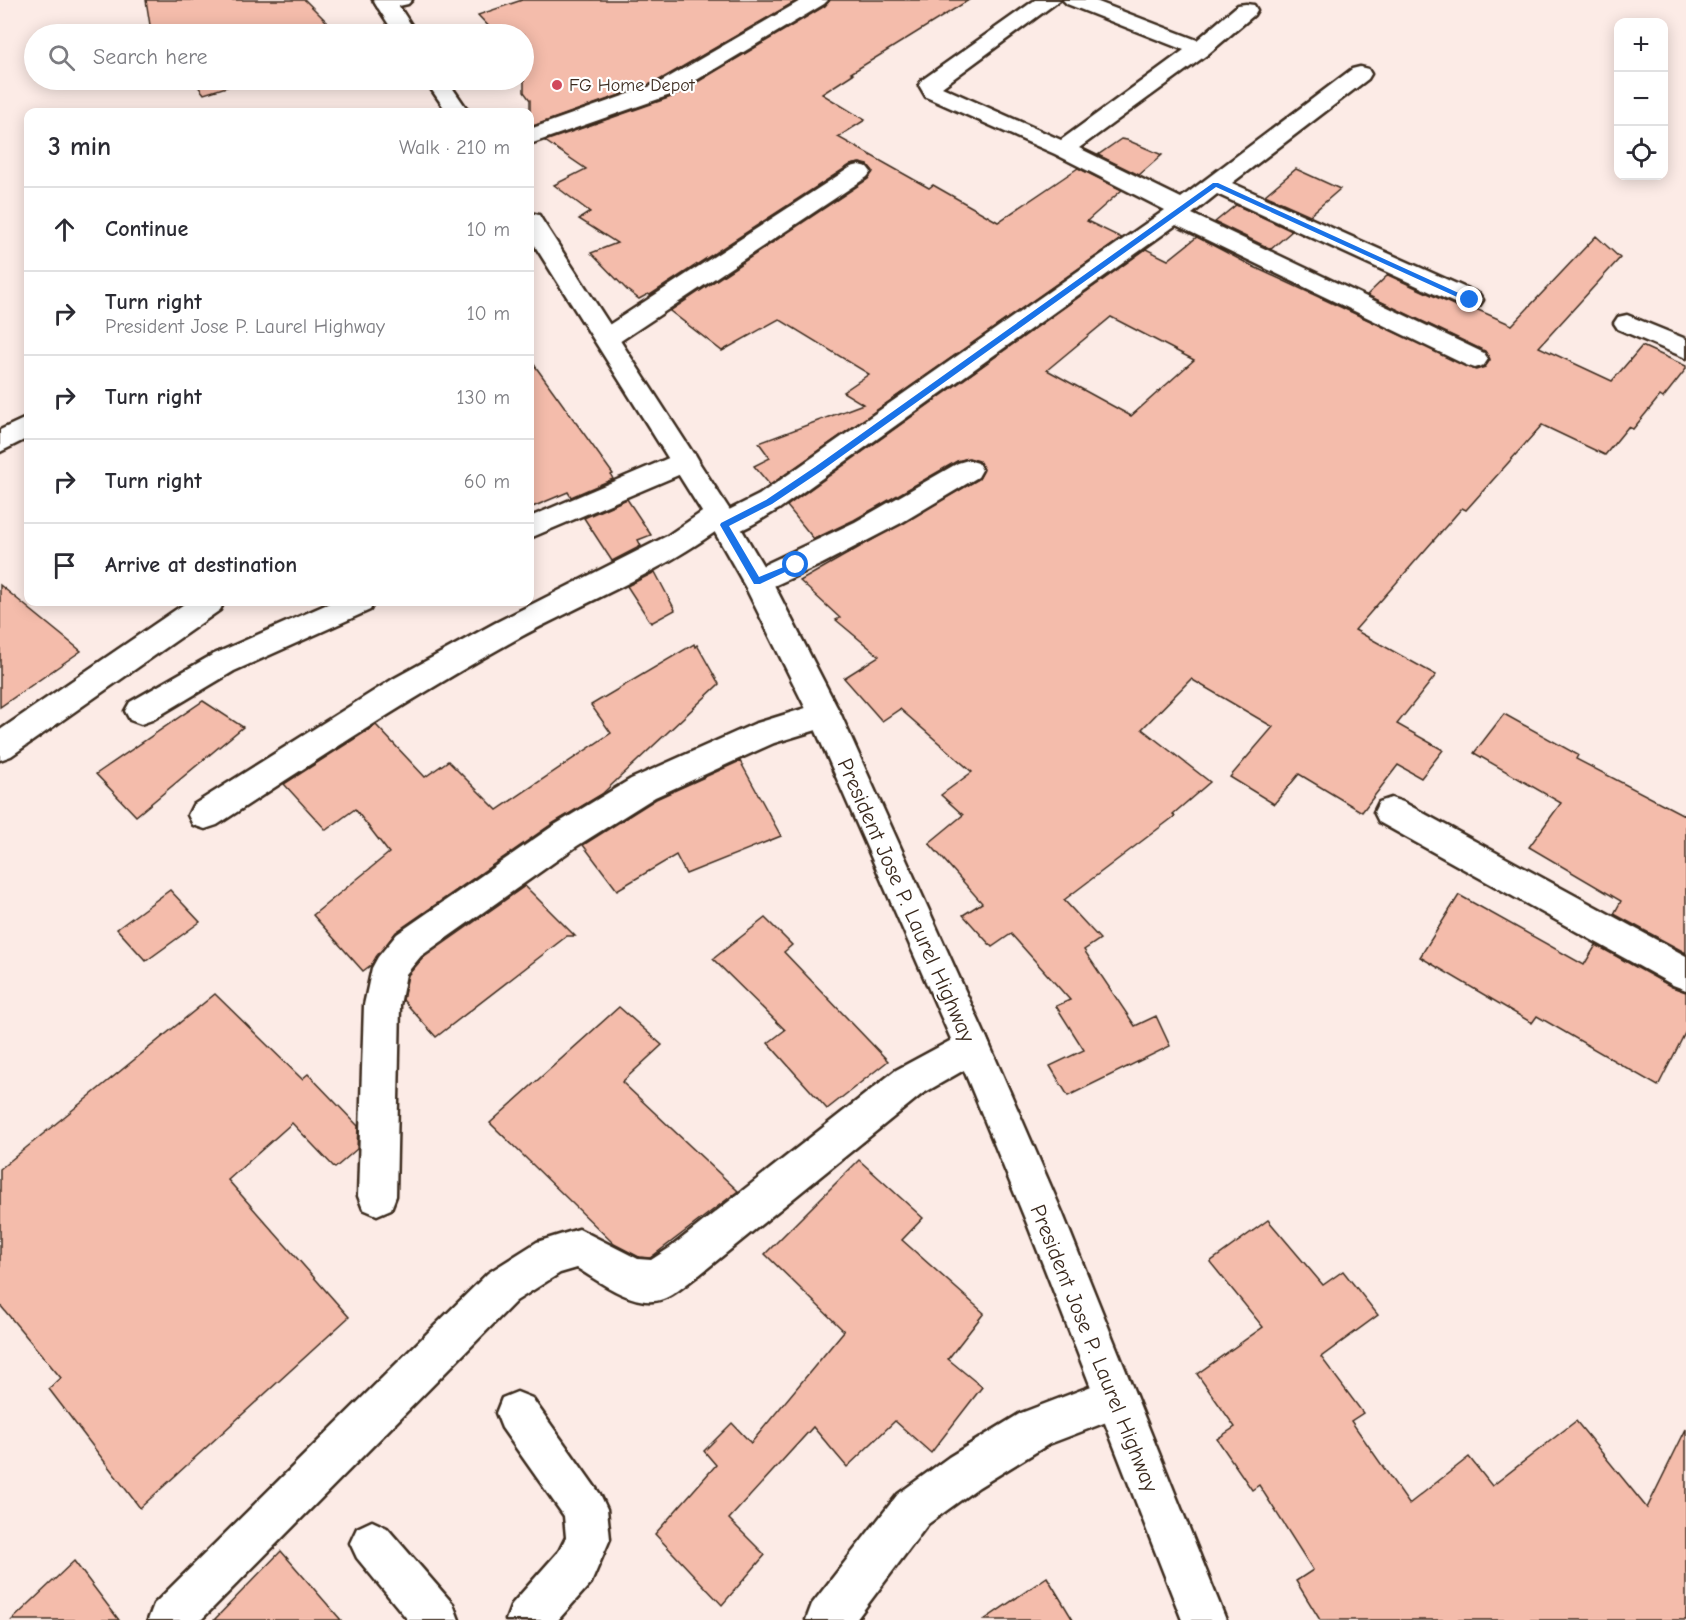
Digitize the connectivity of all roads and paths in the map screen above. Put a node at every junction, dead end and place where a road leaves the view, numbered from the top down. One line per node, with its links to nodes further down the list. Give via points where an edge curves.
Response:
1 (817, 0): 11 (street, via 665,89)
2 (1049, 0): 12 (street, via 930,85 934,92)
3 (1074, 0): 7 (street)
4 (390, 1): 6 (street)
5 (1246, 10): 7 (street)
6 (401, 24)
7 (1200, 49): 12 (street)
8 (1360, 74): 14 (street)
9 (443, 90): 10 (street)
10 (455, 108)
11 (534, 136)
12 (1063, 149): 15 (street)
13 (859, 171): 19 (street)
14 (1215, 184): 15 (street); 17 (street)
15 (1179, 212): 21 (street); 26 (street, via 769,502)
16 (534, 226): 19 (street, President Jose P. Laurel Highway)
17 (1470, 300)
18 (1627, 323): 20 (street)
19 (607, 338): 24 (street, President Jose P. Laurel Highway)
20 (1686, 349)
21 (1475, 359)
22 (24, 428): 23 (street)
23 (0, 442)
24 (685, 460): 26 (street, President Jose P. Laurel Highway); 27 (street)
25 (968, 470): 28 (street, via 885,520)
26 (721, 520): 28 (street, President Jose P. Laurel Highway); 35 (street, via 404,687)
27 (534, 526)
28 (757, 581): 32 (street, President Jose P. Laurel Highway)
29 (203, 606): 33 (street)
30 (350, 606): 31 (street, via 223,663)
31 (141, 711)
32 (825, 715): 37 (street, President Jose P. Laurel Highway); 38 (street, via 765,733 643,788 566,836 409,945 390,968 382,1005)
33 (0, 747)
34 (1391, 812): 36 (street)
35 (205, 815)
36 (1686, 974)
37 (972, 1046): 39 (street, President Jose P. Laurel Highway); 42 (street, via 909,1082 655,1281 633,1278 579,1248 551,1256 502,1287)
38 (377, 1196)
39 (1115, 1398): 45 (street, via 1036,1428 964,1472 914,1509); 46 (street, President Jose P. Laurel Highway)
40 (517, 1413): 44 (street, via 585,1509 588,1539 575,1567)
41 (372, 1543): 43 (street)
42 (170, 1620)
43 (437, 1620)
44 (528, 1620)
45 (828, 1620)
46 (1204, 1620)

